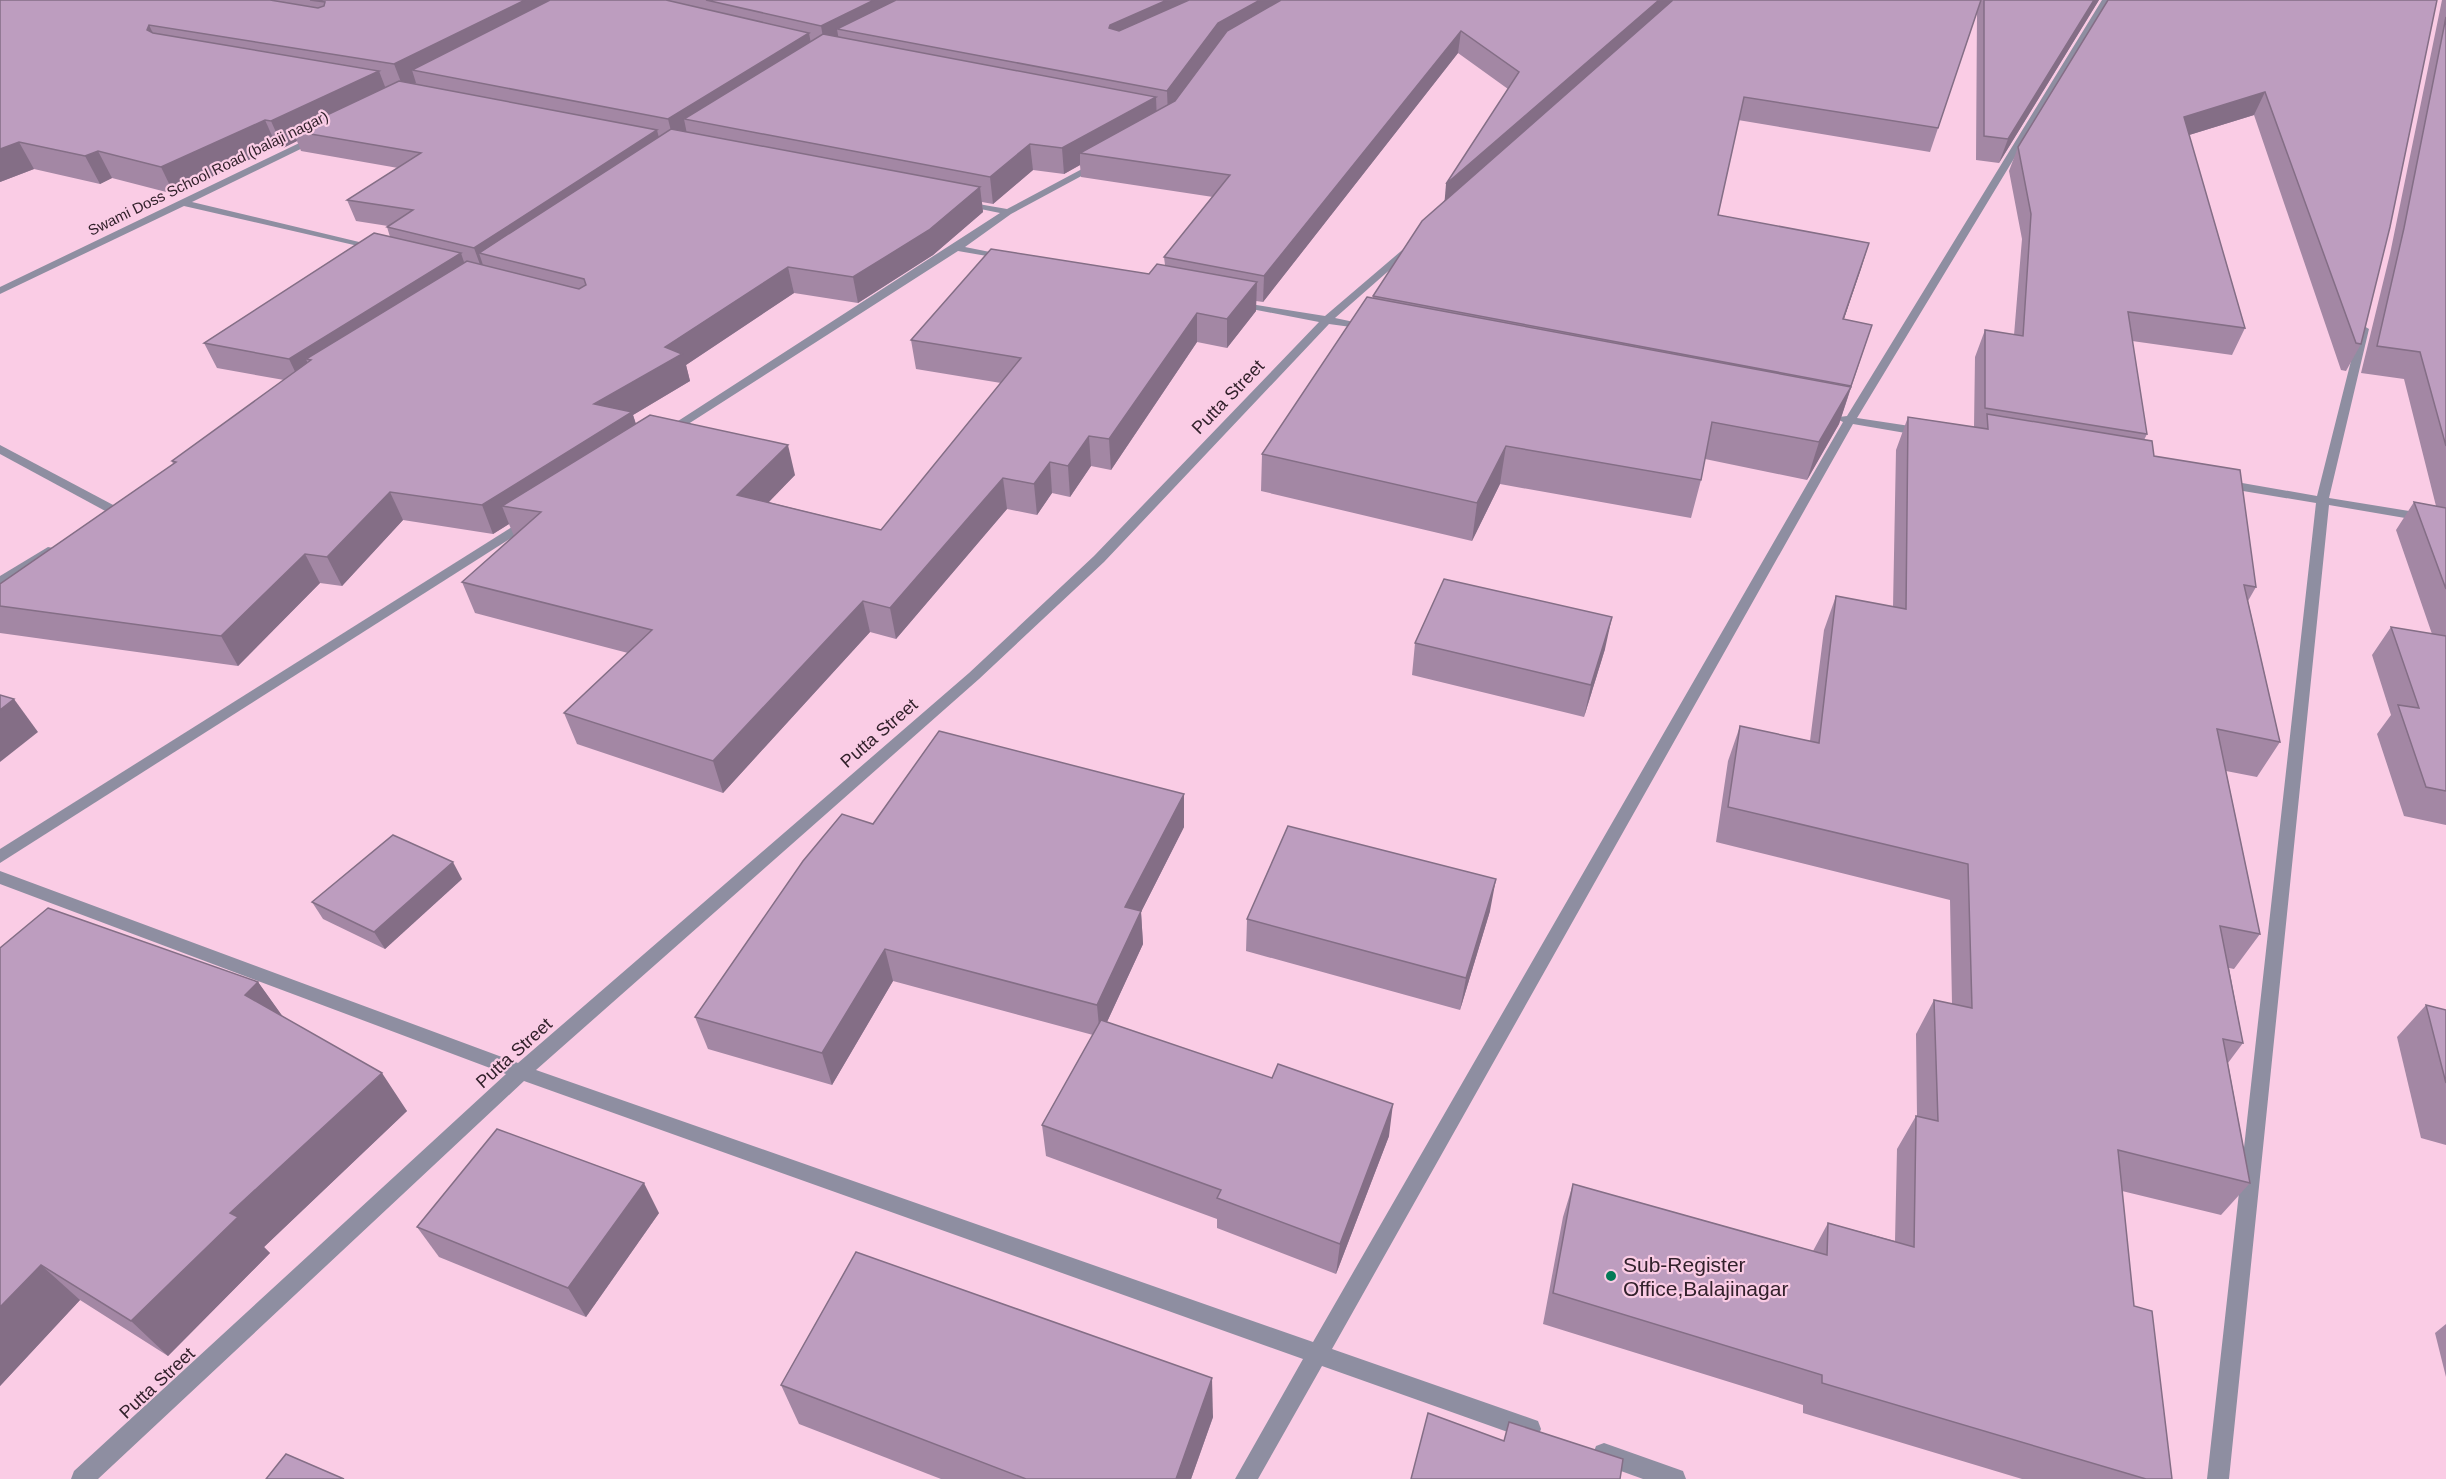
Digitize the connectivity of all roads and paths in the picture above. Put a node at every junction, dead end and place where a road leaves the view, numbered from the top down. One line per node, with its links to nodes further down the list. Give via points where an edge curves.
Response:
1 (2106, 0): 17 (street)
2 (330, 131): 5 (street, Swami Doss School Road (balaji nagar))
3 (1112, 155): 6 (street)
4 (951, 201): 6 (street)
5 (181, 202): 9 (street); 11 (street, Swami Doss School Road (balaji nagar))
6 (1008, 212): 8 (street)
7 (1423, 234): 14 (street, Putta Street)
8 (956, 248): 10 (street); 19 (street)
9 (390, 252)
10 (1014, 259)
11 (0, 291)
12 (1222, 300): 14 (street)
13 (2369, 310): 22 (street)
14 (1327, 320): 15 (street); 30 (street, Putta Street, via 1099,559 974,676)
15 (1385, 331)
16 (1826, 416): 17 (street)
17 (1850, 420): 18 (street); 31 (street)
18 (1932, 434)
19 (654, 440)
20 (0, 449): 23 (street)
21 (2216, 482): 22 (street)
22 (2323, 500): 25 (street); 37 (street)
23 (113, 510)
24 (544, 511): 28 (street)
25 (2446, 520)
26 (56, 546): 27 (street)
27 (0, 582)
28 (0, 857)
29 (0, 877): 30 (street)
30 (521, 1072): 31 (street); 34 (street, Putta Street)
31 (1316, 1355): 32 (street); 35 (street)
32 (1551, 1436)
33 (1585, 1448): 36 (street)
34 (82, 1479)
35 (1246, 1479)
36 (1675, 1479)
37 (2218, 1479)

